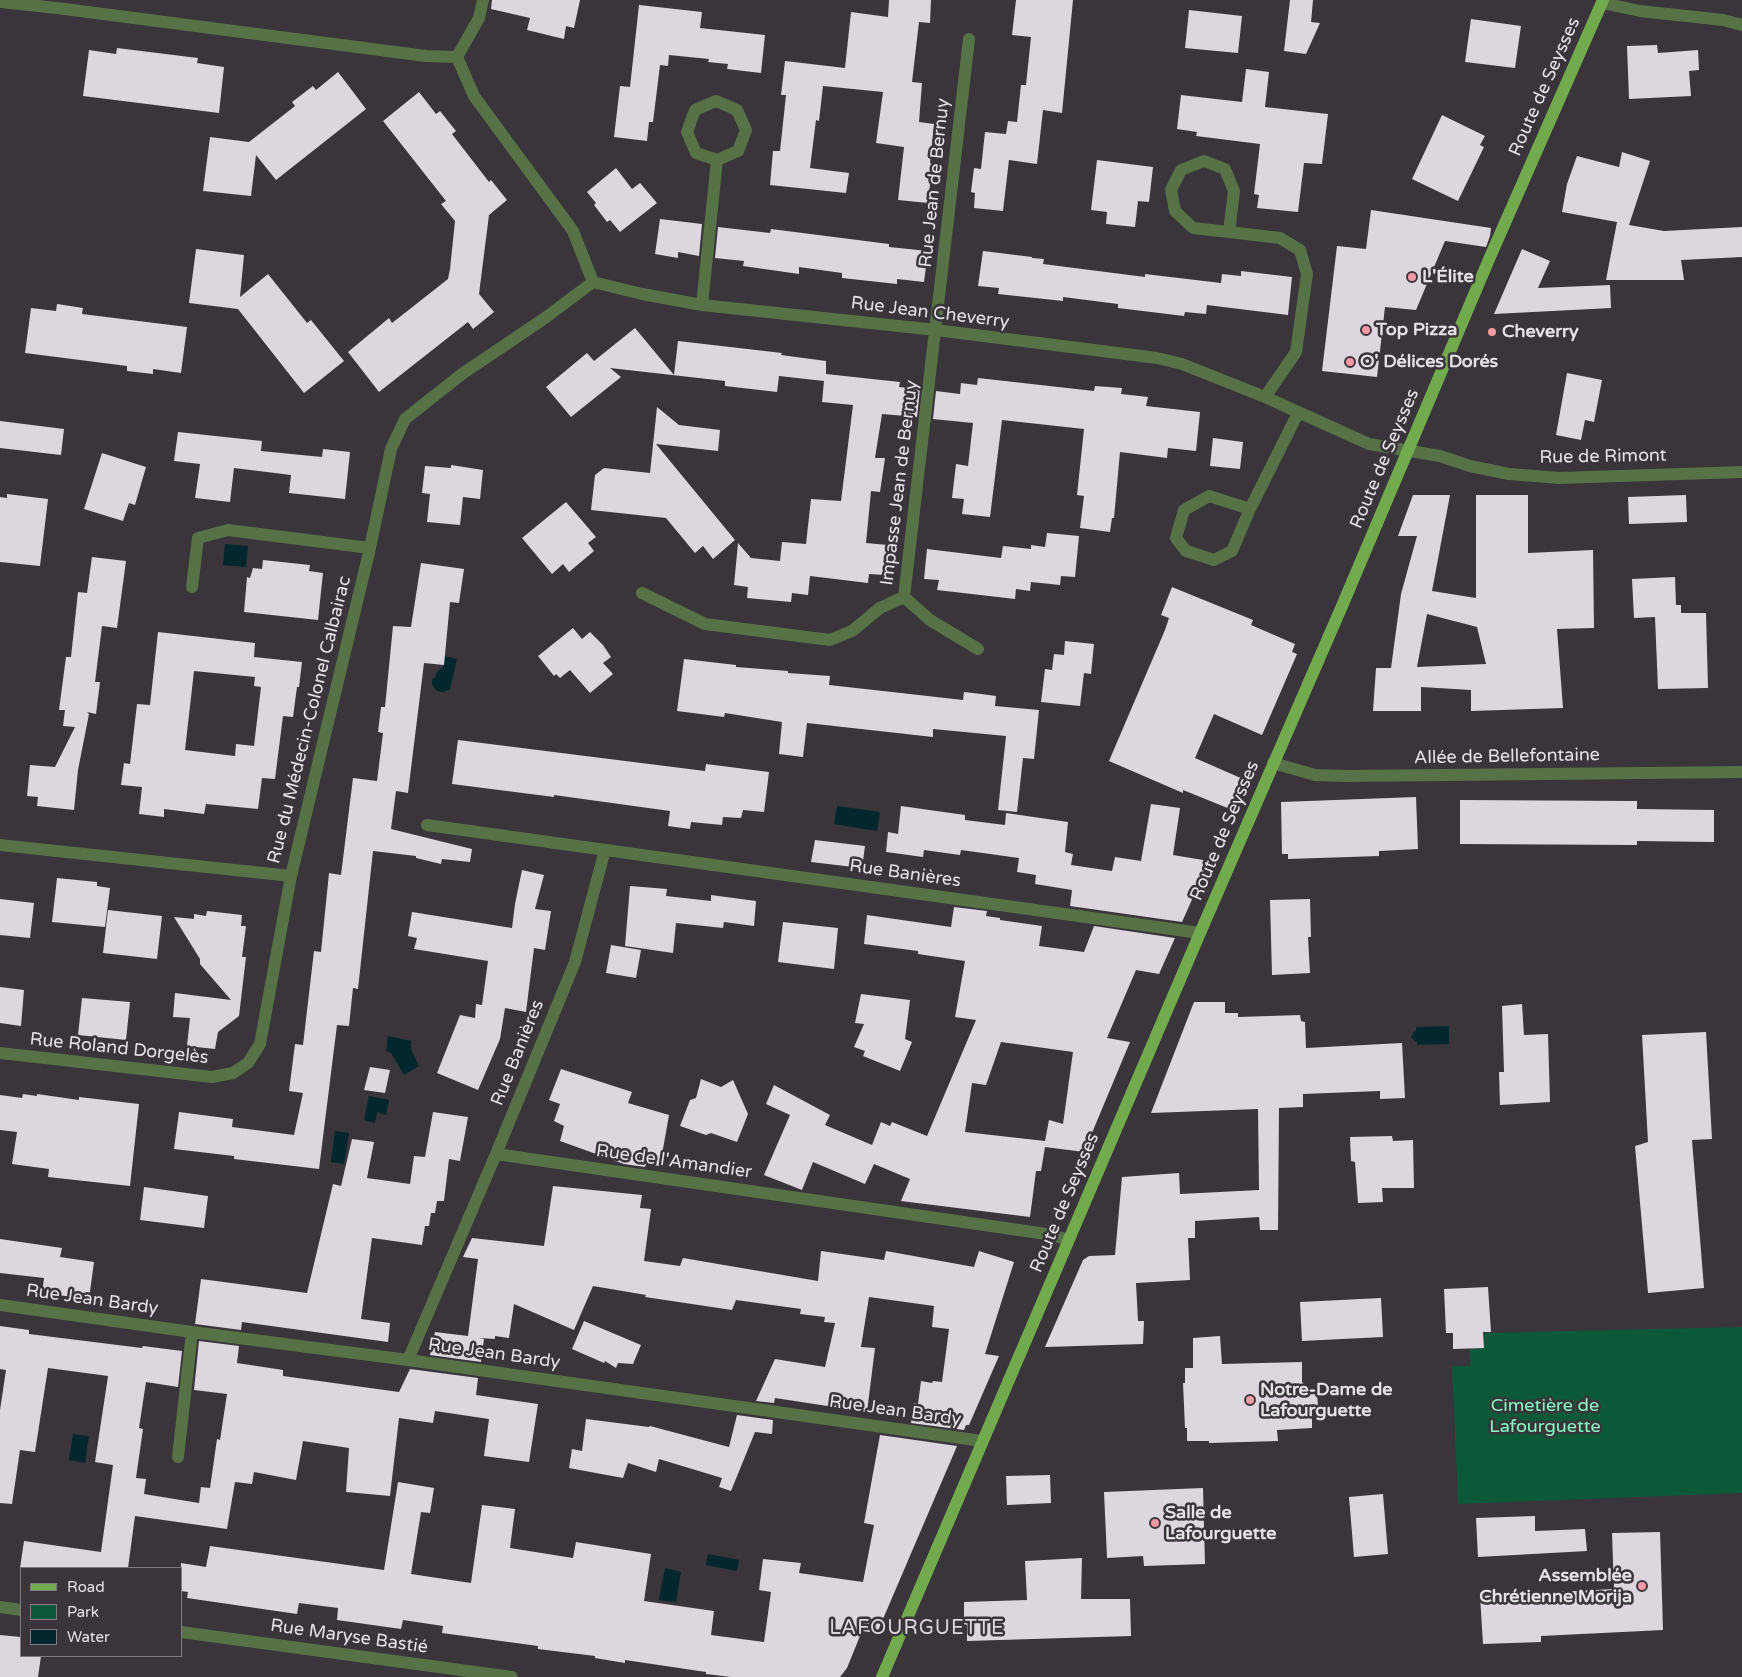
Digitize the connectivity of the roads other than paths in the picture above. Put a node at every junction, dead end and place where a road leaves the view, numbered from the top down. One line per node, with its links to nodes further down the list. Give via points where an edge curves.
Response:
1 (483, 0): 6 (street, via 479,18)
2 (0, 2): 6 (street, via 426,56)
3 (1602, 2): 4 (street, via 1640,11); 14 (main road, Route de Seysses)
4 (1742, 25)
5 (968, 39): 11 (street, Rue Jean de Bernuy)
6 (457, 57): 9 (street, via 474,96 573,231)
7 (717, 160): 7 (street, via 738,151 746,130 737,110 716,101 695,110 687,132 696,153); 10 (street)
8 (1230, 232): 8 (street, via 1193,228 1175,211 1171,190 1181,170 1204,161 1225,169 1234,192); 12 (street, via 1280,238 1300,250 1308,274 1296,352)
9 (593, 282): 10 (street, Rue Jean Cheverry); 17 (street, Rue du Médecin-Colonel Calbairac, via 462,374 405,419 391,449)
10 (702, 305): 11 (street, Rue Jean Cheverry)
11 (936, 330): 12 (street, Rue Jean Cheverry, via 1157,358 1182,364); 20 (street, Impasse Jean de Bernuy)
12 (1265, 397): 13 (street, Rue Jean Cheverry)
13 (1298, 413): 14 (street, Rue Jean Cheverry, via 1368,444); 16 (street)
14 (1408, 451): 15 (street, Rue de Rimont, via 1509,474 1559,478); 22 (main road, Route de Seysses)
15 (1742, 472)
16 (1250, 509): 16 (street, via 1232,551 1214,560 1186,551 1176,538 1184,510 1209,496)
17 (370, 548): 18 (street, via 228,530 198,538); 27 (street, Rue du Médecin-Colonel Calbairac)
18 (192, 587)
19 (642, 593): 20 (street, Impasse Jean de Bernuy, via 705,624 830,640 852,631 880,608)
20 (904, 597): 21 (street, via 930,620)
21 (978, 649)
22 (1273, 763): 23 (street, Allée de Bellefontaine, via 1315,775 1347,776); 28 (main road, Route de Seysses)
23 (1742, 772)
24 (427, 825): 26 (street, Rue Banières)
25 (0, 844): 27 (street, Rue du Médecin-Colonel Calbairac)
26 (605, 850): 28 (street, Rue Banières); 30 (street, Rue Banières, via 575,962)
27 (292, 876): 29 (street, Rue Roland Dorgelès, via 260,1044 248,1063 233,1073 212,1077)
28 (1200, 933): 31 (main road, Route de Seysses)
29 (0, 1053)
30 (496, 1154): 31 (street, Rue de l'Amandier, via 1047,1234); 34 (street)
31 (1068, 1240): 35 (main road, Route de Seysses)
32 (0, 1305): 33 (street, Rue Jean Bardy)
33 (192, 1332): 34 (street, Rue Jean Bardy); 36 (street)
34 (408, 1360): 35 (street, Rue Jean Bardy)
35 (982, 1441): 41 (main road, Route de Seysses)
36 (178, 1457)
37 (0, 1607): 38 (street)
38 (20, 1610)
39 (182, 1632): 40 (street, Rue Maryse Bastié)
40 (512, 1677)
41 (882, 1677)

